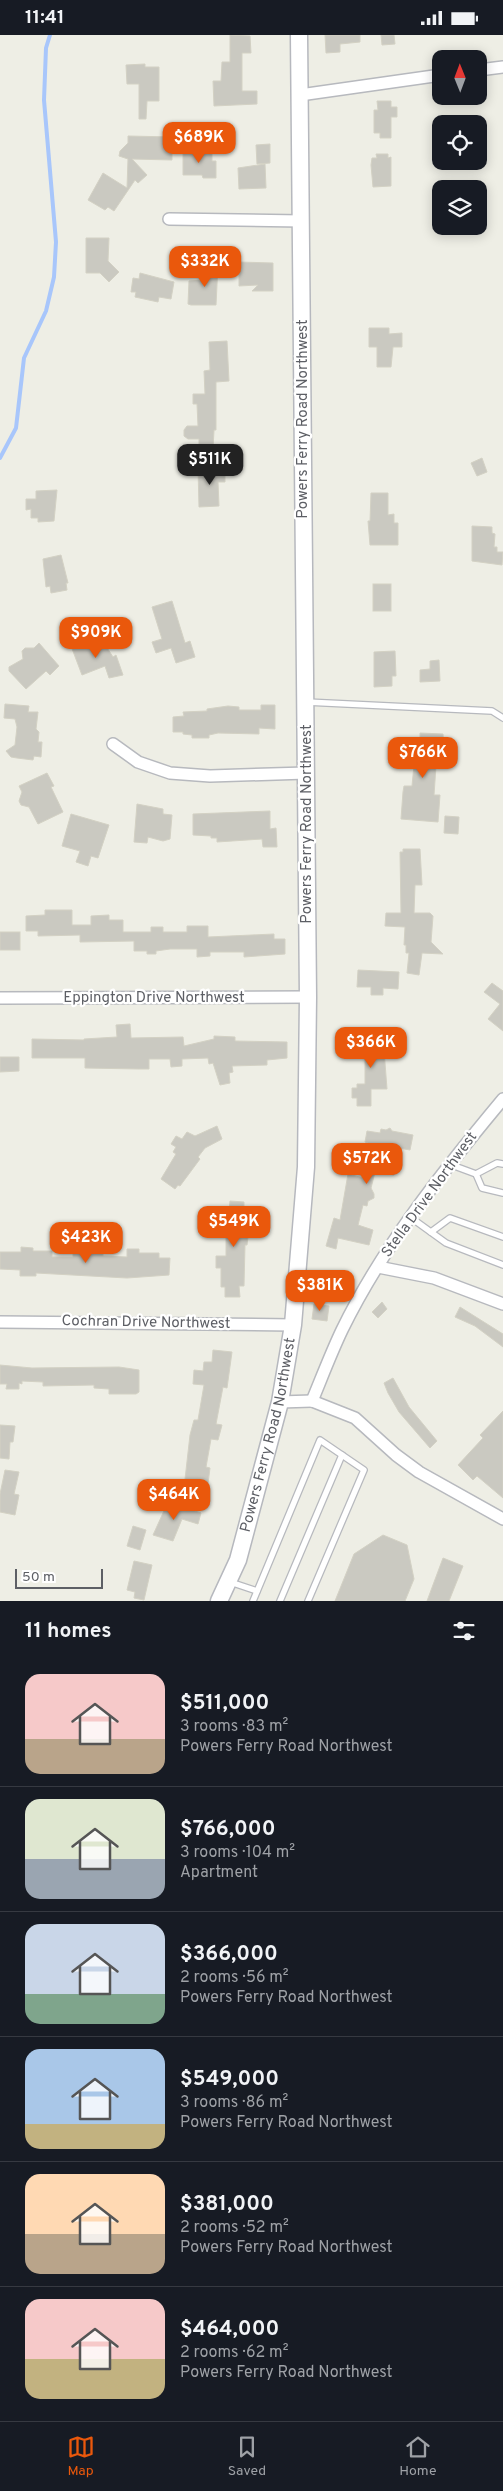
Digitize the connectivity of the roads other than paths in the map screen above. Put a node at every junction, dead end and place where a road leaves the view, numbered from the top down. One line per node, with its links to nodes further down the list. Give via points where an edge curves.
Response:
1 (299, 35): 5 (street, Powers Ferry Road Northwest)
2 (503, 67): 3 (street)
3 (488, 69)
4 (432, 76): 5 (street)
5 (300, 95): 7 (street, Powers Ferry Road Northwest)
6 (169, 219): 7 (street)
7 (302, 221): 8 (street, Powers Ferry Road Northwest)
8 (306, 702): 9 (lane, via 492,711); 11 (street, Powers Ferry Road Northwest)
9 (503, 718)
10 (112, 744): 11 (street, via 138,762 170,773 210,776)
11 (306, 773): 12 (street, Powers Ferry Road Northwest)
12 (308, 997): 13 (street, Eppington Drive Northwest); 26 (street, Powers Ferry Road Northwest, via 306,1167)
13 (0, 998)
14 (503, 1099): 15 (street, Stella Drive Northwest)
15 (449, 1164): 17 (lane); 19 (street, Stella Drive Northwest)
16 (503, 1164): 17 (lane, via 497,1163)
17 (476, 1174): 18 (lane, via 482,1188)
18 (503, 1193)
19 (410, 1217): 20 (lane); 23 (street, Stella Drive Northwest)
20 (431, 1232): 21 (lane, via 450,1218); 22 (lane, via 446,1243)
21 (503, 1237)
22 (503, 1265)
23 (378, 1267): 24 (street, via 434,1278); 27 (street, Stella Drive Northwest, via 342,1330)
24 (503, 1304)
25 (0, 1322): 26 (street, Cochran Drive Northwest)
26 (292, 1325): 28 (street, Powers Ferry Road Northwest)
27 (312, 1401): 28 (street); 30 (street, via 355,1418 419,1472)
28 (280, 1402): 31 (street, Powers Ferry Road Northwest, via 238,1560)
29 (342, 1455): 32 (lane, via 320,1440); 35 (lane); 36 (lane, via 364,1470)
30 (503, 1519)
31 (228, 1582): 32 (lane); 33 (street, Powers Ferry Road Northwest)
32 (257, 1591): 34 (lane)
33 (219, 1601)
34 (253, 1601)
35 (280, 1601)
36 (308, 1601)

